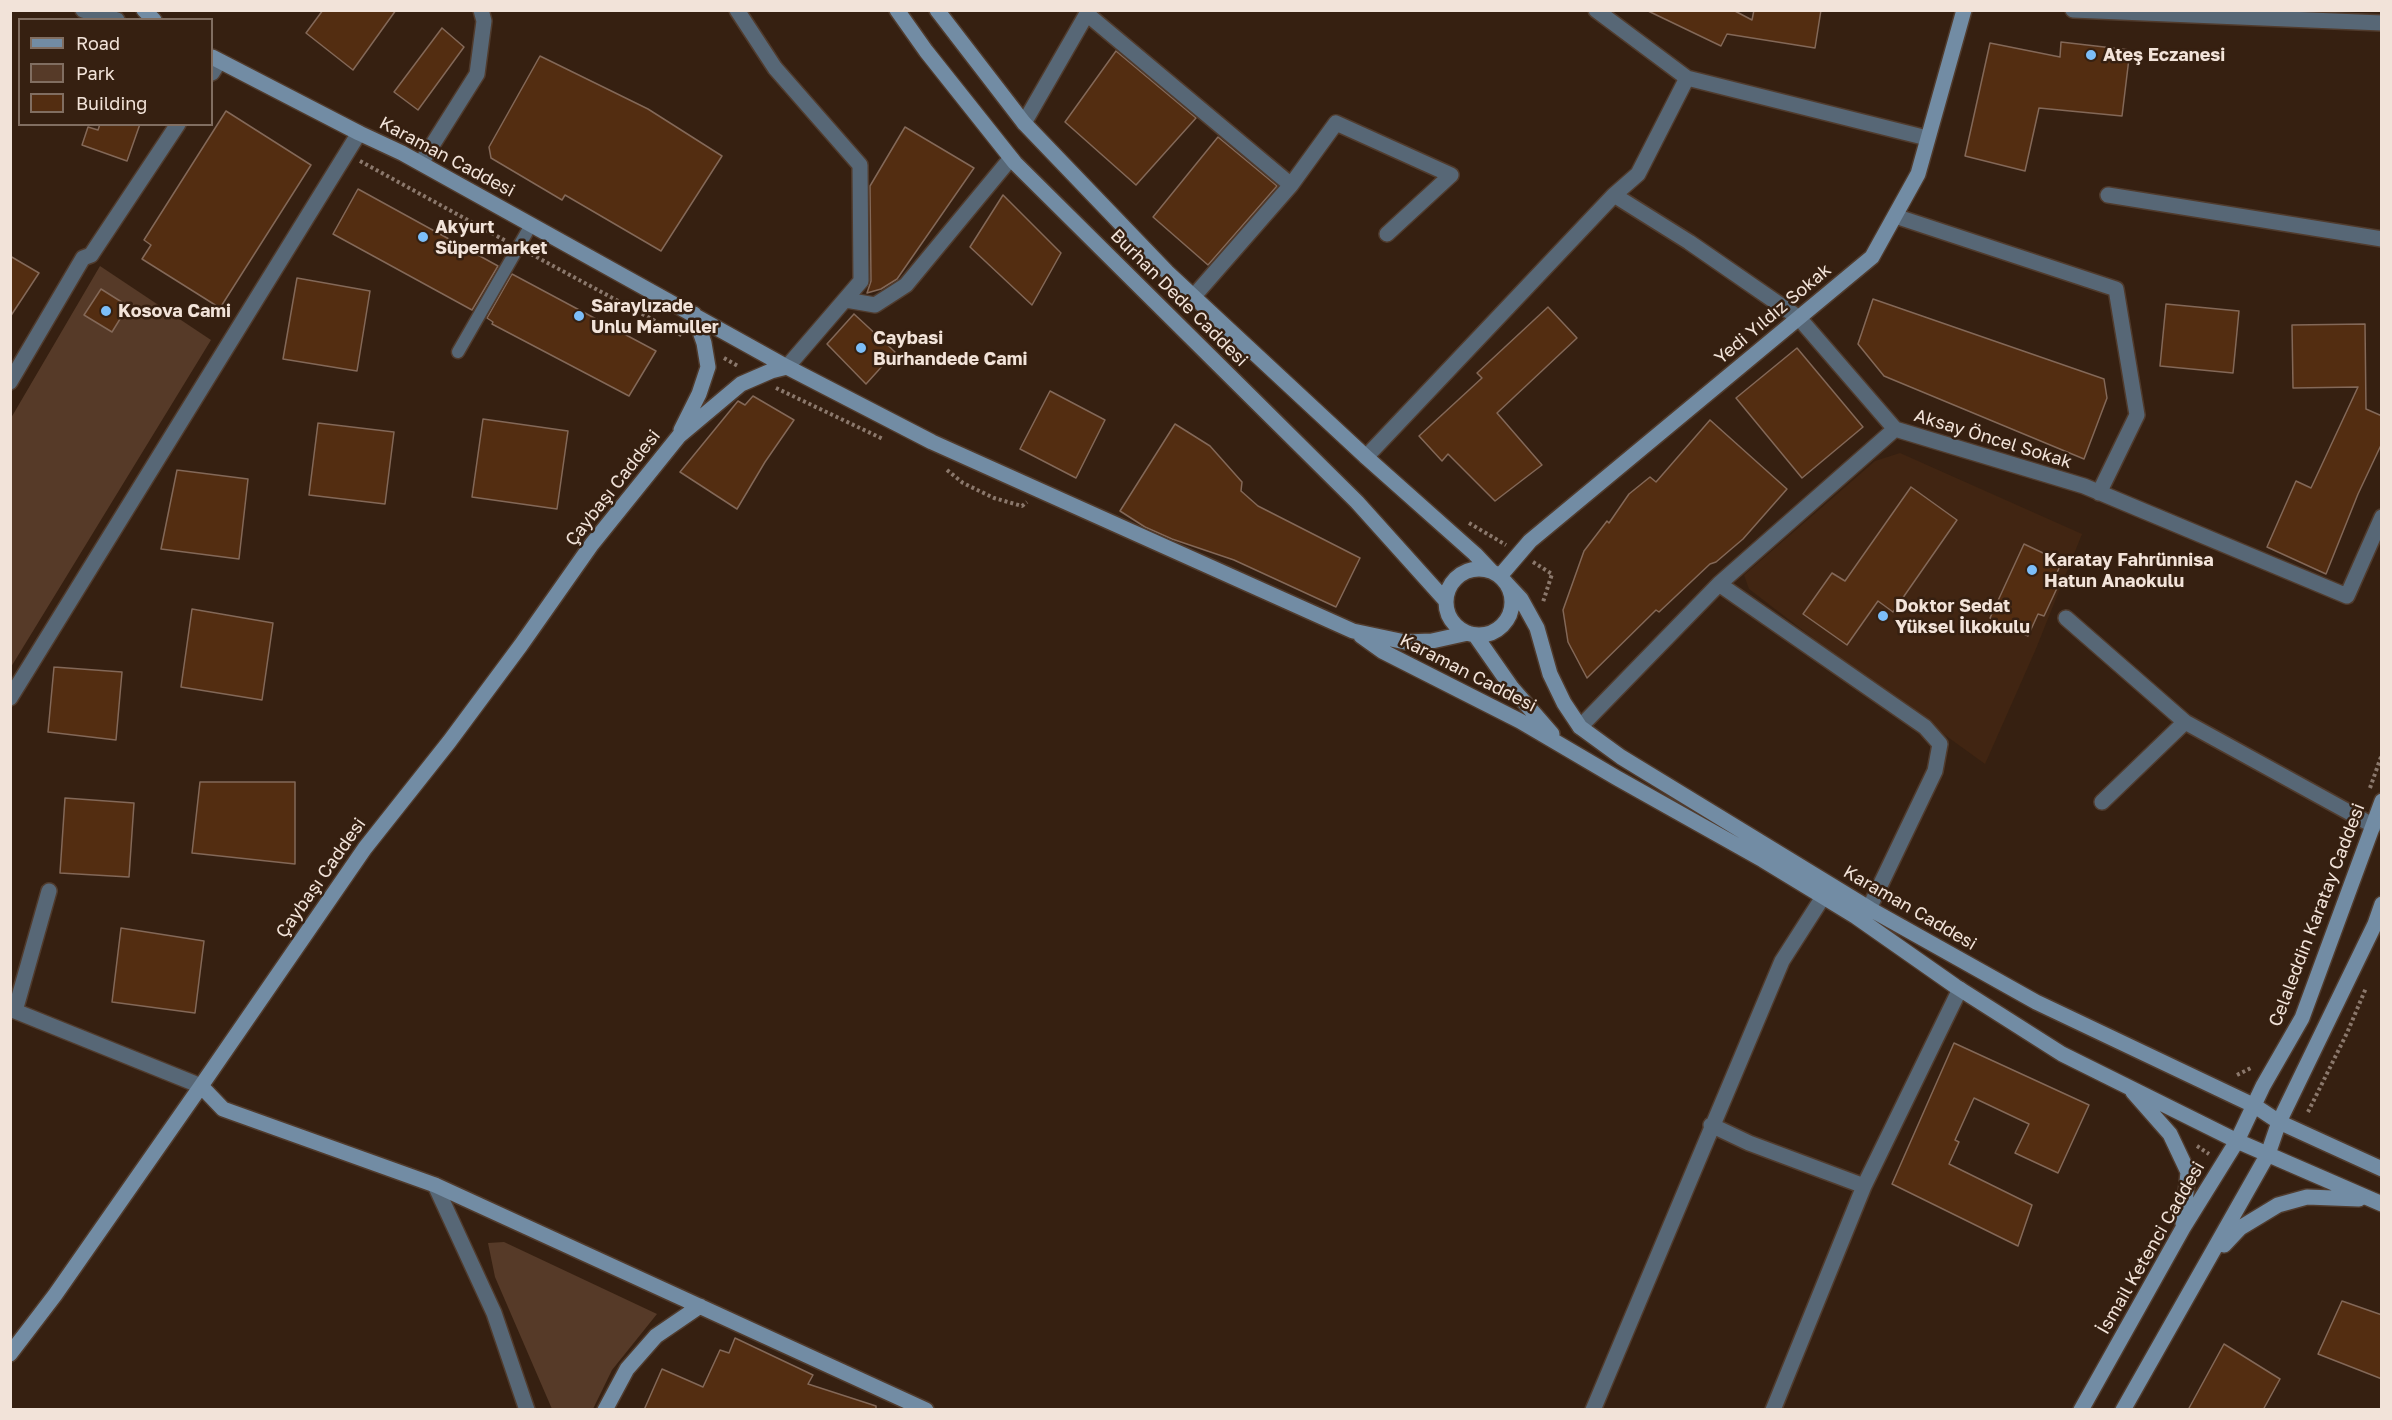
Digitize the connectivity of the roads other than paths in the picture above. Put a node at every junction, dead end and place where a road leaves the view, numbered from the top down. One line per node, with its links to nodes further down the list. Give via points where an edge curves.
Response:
1 (82, 10): 10 (street)
2 (481, 10): 19 (street, via 484,21 477,74)
3 (737, 10): 28 (street, via 775,68 860,165 861,281)
4 (897, 10): 18 (main road, Burhan Dede Caddesi)
5 (937, 10): 14 (main road, Burhan Dede Caddesi)
6 (1596, 10): 13 (street)
7 (1964, 10): 17 (main road, Yedi Yıldız Sokak)
8 (2073, 10): 11 (street)
9 (1088, 12): 14 (street); 20 (street)
10 (110, 18)
11 (2382, 23)
12 (214, 64): 16 (main road, Karaman Caddesi)
13 (1688, 78): 17 (street); 21 (street, via 1638,174)
14 (1024, 123): 27 (main road, Burhan Dede Caddesi)
15 (177, 126): 33 (street, via 91,255 83,258)
16 (359, 133): 19 (main road, Karaman Caddesi); 45 (street)
17 (1928, 138): 23 (main road, Yedi Yıldız Sokak, via 1918,174)
18 (1011, 158): 28 (street, via 906,285 875,305); 41 (main road, Burhan Dede Caddesi, via 1357,502)
19 (421, 163): 24 (main road, Karaman Caddesi)
20 (1291, 185): 25 (street, via 1336,123 1451,175); 27 (street)
21 (1614, 195): 30 (street); 36 (street)
22 (2108, 195): 26 (street)
23 (1895, 216): 30 (main road, Yedi Yıldız Sokak, via 1872,257); 37 (street, via 2116,290 2138,415)
24 (531, 225): 29 (main road, Karaman Caddesi); 31 (lane)
25 (1387, 234)
26 (2382, 239)
27 (1194, 296): 36 (main road, Burhan Dede Caddesi)
28 (846, 300): 32 (street)
29 (694, 314): 32 (main road, Karaman Caddesi); 35 (main road, via 708,367)
30 (1799, 318): 34 (street); 39 (main road, Yedi Yıldız Sokak, via 1530,541)
31 (458, 351)
32 (787, 367): 35 (main road, via 741,384); 43 (main road, Karaman Caddesi, via 932,442)
33 (10, 382)
34 (1894, 429): 37 (street, Aksay Öncel Sokak); 40 (street, Aksay Öncel Sokak)
35 (679, 436): 58 (main road, Çaybaşı Caddesi, via 592,544 449,742 365,848)
36 (1366, 457): 39 (main road, Burhan Dede Caddesi)
37 (2099, 493): 38 (street, Aksay Öncel Sokak, via 2348,596)
38 (2382, 517)
39 (1499, 577): 41 (main road, via 1469,571 1453,583); 44 (main road, via 1512,594 1509,616 1495,631); 47 (main road, Karaman Caddesi, via 1521,599 1537,628 1550,674)
40 (1719, 584): 47 (street, Aksay Öncel Sokak); 55 (street, via 1925,726 1940,744 1935,771)
41 (1446, 601): 44 (main road, via 1451,619)
42 (2066, 618): 46 (street)
43 (1353, 631): 44 (main road, via 1406,642); 48 (main road, Karaman Caddesi, via 1382,651)
44 (1471, 634): 48 (main road, Karaman Caddesi, via 1512,688)
45 (10, 698)
46 (2185, 722): 50 (street); 51 (street)
47 (1580, 727): 53 (main road, Karaman Caddesi)
48 (1566, 748): 53 (main road, Karaman Caddesi, via 1763,860)
49 (2382, 801): 51 (main road, Celaleddin Karatay Caddesi)
50 (2102, 802)
51 (2374, 826): 60 (main road, Celaleddin Karatay Caddesi, via 2302,1018)
52 (49, 891): 57 (street)
53 (1827, 891): 55 (main road, Karaman Caddesi); 62 (street, via 1782,961)
54 (2382, 904): 61 (main road)
55 (1866, 915): 56 (main road, Karaman Caddesi); 60 (main road, Karaman Caddesi)
56 (1960, 989): 59 (main road, Karaman Caddesi, via 2062,1054); 67 (street)
57 (13, 1010): 58 (street)
58 (201, 1086): 66 (main road, via 223,1109); 72 (main road, Çaybaşı Caddesi)
59 (2130, 1088): 63 (main road, Karaman Caddesi); 69 (main road, via 2170,1134 2188,1172)
60 (2255, 1107): 61 (main road, Karaman Caddesi); 63 (main road, İsmail Ketenci Caddesi)
61 (2279, 1122): 64 (main road); 65 (main road, Karaman Caddesi)
62 (1711, 1125): 67 (street); 76 (street)
63 (2236, 1141): 64 (main road, Karaman Caddesi); 69 (main road, İsmail Ketenci Caddesi)
64 (2268, 1154): 68 (main road, Karaman Caddesi); 70 (main road)
65 (2382, 1168)
66 (435, 1185): 71 (main road); 73 (street, via 494,1313)
67 (1864, 1186): 77 (street)
68 (2378, 1202): 70 (main road, via 2307,1197 2278,1205 2240,1228)
69 (2183, 1228): 78 (main road, İsmail Ketenci Caddesi)
70 (2205, 1265): 79 (main road)
71 (700, 1306): 74 (main road, via 656,1336 627,1369); 75 (main road)
72 (10, 1354)
73 (527, 1410)
74 (605, 1410)
75 (926, 1410)
76 (1593, 1410)
77 (1773, 1410)
78 (2081, 1410)
79 (2123, 1410)

